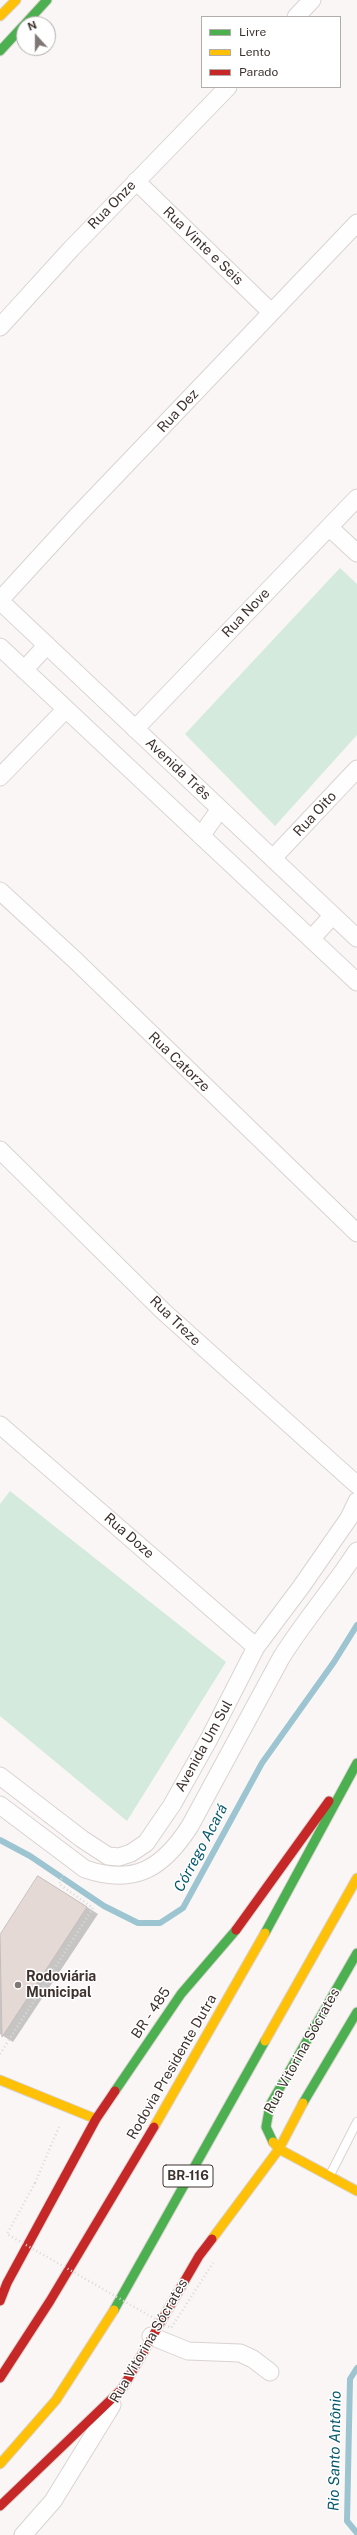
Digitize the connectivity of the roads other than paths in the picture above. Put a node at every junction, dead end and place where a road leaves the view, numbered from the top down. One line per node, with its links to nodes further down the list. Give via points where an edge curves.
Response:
1 (16, 0): 4 (main road)
2 (47, 0): 5 (main road)
3 (312, 0): 6 (street)
4 (0, 16)
5 (32, 16)
6 (297, 16)
7 (16, 33): 8 (main road)
8 (0, 51)
9 (227, 88): 10 (street, Rua Onze)
10 (136, 181): 12 (street, Rua Vinte e Seis); 13 (street, Rua Onze)
11 (357, 223): 12 (street, Rua Dez)
12 (271, 312): 17 (street, Rua Dez)
13 (0, 327)
14 (357, 498): 15 (street, Rua Nove)
15 (330, 528): 16 (street); 22 (street, Rua Nove)
16 (357, 553)
17 (0, 601): 18 (street, Avenida Três)
18 (47, 646): 20 (street); 22 (street, Avenida Três)
19 (0, 647): 20 (street)
20 (24, 670): 21 (street)
21 (66, 709): 24 (street); 26 (street)
22 (136, 729): 25 (street, Avenida Três)
23 (357, 769): 27 (street, Rua Oito)
24 (0, 777)
25 (220, 809): 26 (street); 27 (street, Avenida Três)
26 (201, 836): 31 (street)
27 (273, 858): 29 (street, Avenida Três)
28 (0, 891): 34 (street, Rua Catorze, via 75,960)
29 (333, 915): 30 (street, Avenida Três); 31 (street)
30 (357, 938)
31 (311, 939): 32 (street)
32 (357, 982)
33 (0, 1150): 36 (street, Rua Treze, via 176,1323)
34 (357, 1233)
35 (0, 1425): 39 (street, Rua Doze)
36 (357, 1485)
37 (357, 1501): 39 (street, Avenida Um Sul, via 349,1518)
38 (357, 1551): 42 (street, Avenida Um Sul, via 285,1652 190,1826 176,1849 160,1862 143,1872 127,1875 99,1874 85,1869)
39 (256, 1647): 41 (street, Avenida Um Sul, via 172,1805 146,1843 131,1853 119,1857 108,1856 96,1849)
40 (357, 1763): 47 (main road, BR - 485, via 238,1928 180,1994); 55 (main road, Rodovia Presidente Dutra, via 297,1877 146,2140 50,2301)
41 (0, 1776)
42 (0, 1805)
43 (357, 1878): 57 (main road, BR-116, via 102,2331 56,2400)
44 (357, 1953): 49 (main road, Rua Vitorina Sócrates, via 267,2111 266,2134)
45 (357, 2012): 49 (main road, Rua Vitorina Sócrates)
46 (0, 2080): 47 (main road)
47 (96, 2119): 52 (main road, BR - 485, via 7,2283)
48 (357, 2122): 50 (lane)
49 (278, 2149): 50 (main road); 53 (main road, Rua Vitorina Sócrates, via 248,2193 213,2235)
50 (330, 2176): 51 (main road)
51 (357, 2191)
52 (0, 2301)
53 (151, 2336): 54 (street, via 188,2351 240,2353); 56 (main road, Rua Vitorina Sócrates)
54 (270, 2372)
55 (0, 2378)
56 (122, 2389): 58 (main road); 59 (street, Rua Vitorina Sócrates, via 53,2501)
57 (0, 2464)
58 (0, 2506)
59 (23, 2535)

